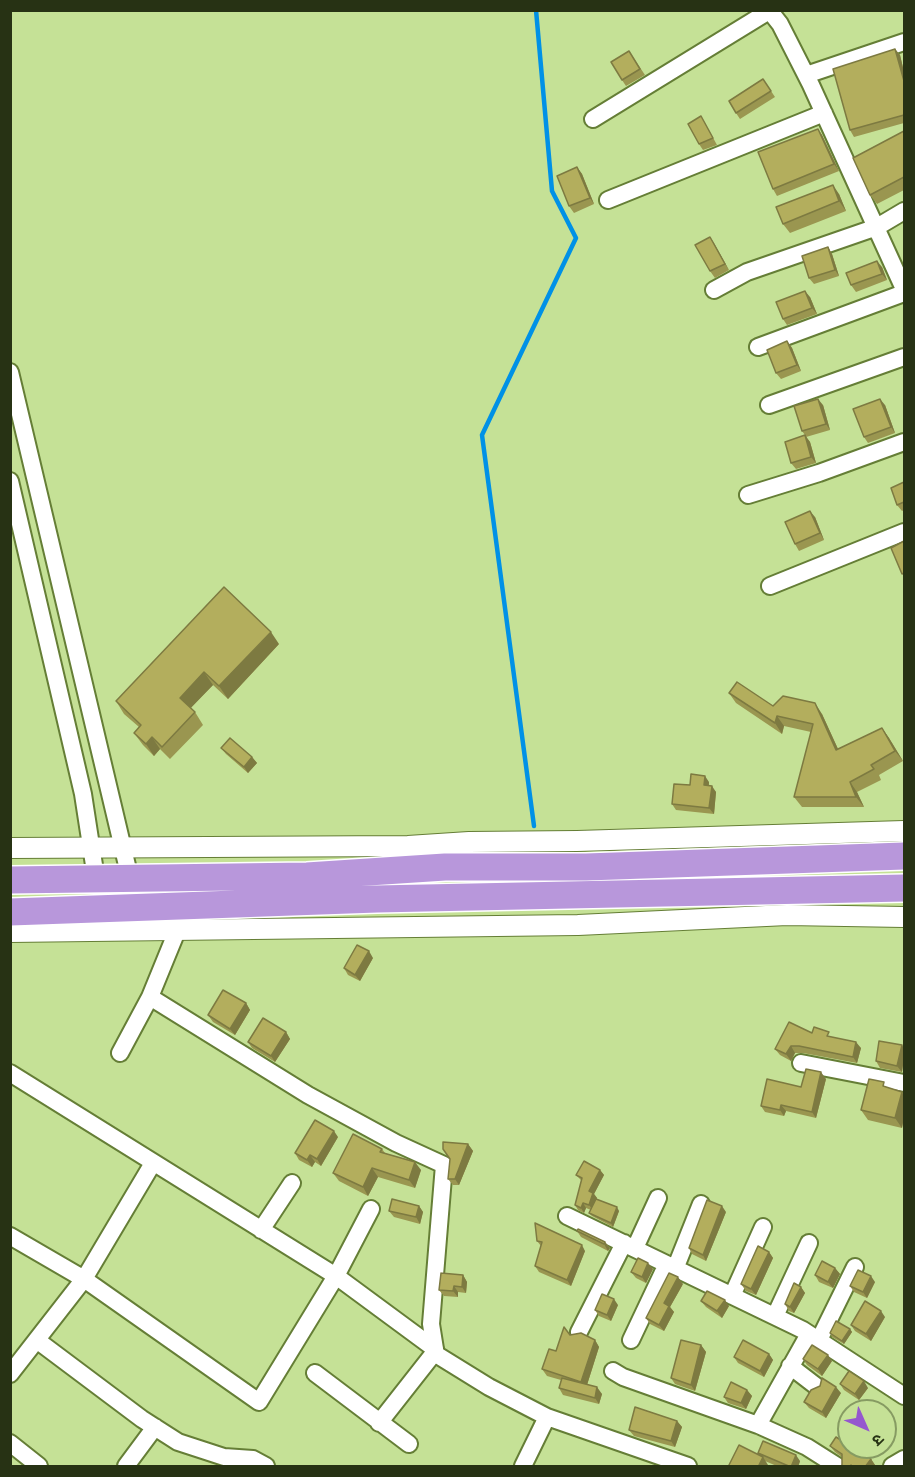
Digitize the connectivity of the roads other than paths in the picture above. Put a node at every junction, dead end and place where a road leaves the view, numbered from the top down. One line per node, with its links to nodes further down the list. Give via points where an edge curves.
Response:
1 (769, 11): 3 (street, via 780,24); 5 (street)
2 (904, 42): 3 (street)
3 (806, 75): 4 (street)
4 (824, 113): 6 (street); 8 (street)
5 (593, 119)
6 (608, 200)
7 (904, 210): 8 (street)
8 (877, 227): 9 (street, via 747,272); 10 (street)
9 (714, 290)
10 (904, 291): 11 (street)
11 (758, 347)
12 (904, 357): 14 (street)
13 (10, 372): 21 (street)
14 (769, 405)
15 (904, 442): 17 (street)
16 (10, 482): 23 (street, via 83,794)
17 (748, 495)
18 (904, 532): 19 (street)
19 (770, 586)
20 (904, 831): 21 (street, via 408,846)
21 (123, 847): 23 (street); 26 (street)
22 (10, 848): 23 (street)
23 (92, 849): 25 (street)
24 (904, 856): 26 (highway, via 586,867 445,867 306,876)
25 (96, 878): 26 (highway); 27 (highway)
26 (130, 878)
27 (10, 879)
28 (904, 888): 29 (highway, via 377,899)
29 (10, 912)
30 (904, 917): 31 (street, via 787,915 578,925)
31 (177, 931): 32 (street); 33 (street)
32 (10, 932)
33 (150, 997): 34 (street); 59 (street, via 308,1095 444,1165 431,1324)
34 (120, 1053)
35 (801, 1063): 37 (street)
36 (10, 1074): 38 (street)
37 (904, 1083)
38 (153, 1163): 45 (street); 52 (street)
39 (292, 1183): 45 (street)
40 (658, 1198): 48 (street)
41 (701, 1204): 50 (street)
42 (371, 1209): 51 (street)
43 (567, 1216): 48 (street)
44 (763, 1227): 53 (street)
45 (261, 1230): 51 (street)
46 (809, 1243): 54 (street)
47 (14, 1244): 52 (street)
48 (630, 1245): 50 (street); 55 (street)
49 (855, 1267): 56 (street)
50 (671, 1268): 53 (street); 57 (street)
51 (336, 1276): 52 (street, via 259,1402); 59 (street)
52 (84, 1279): 58 (street)
53 (732, 1296): 54 (street)
54 (775, 1316): 56 (street)
55 (579, 1332)
56 (814, 1337): 60 (street); 65 (street)
57 (631, 1340)
58 (38, 1341): 63 (street); 69 (street)
59 (435, 1351): 66 (street, via 489,1387); 67 (street)
60 (790, 1366): 64 (street); 68 (street)
61 (613, 1371): 68 (street)
62 (315, 1373): 67 (street)
63 (10, 1374)
64 (816, 1386)
65 (904, 1396)
66 (547, 1417): 77 (street); 78 (street)
67 (379, 1423): 71 (street)
68 (758, 1425): 79 (street, via 807,1447)
69 (155, 1427): 73 (street, via 178,1442); 75 (street)
70 (10, 1443): 74 (street)
71 (409, 1444)
72 (904, 1459): 80 (street)
73 (237, 1462): 76 (street, via 253,1460)
74 (39, 1467)
75 (126, 1467)
76 (266, 1467)
77 (523, 1467)
78 (688, 1467)
79 (837, 1467)
80 (892, 1467)

